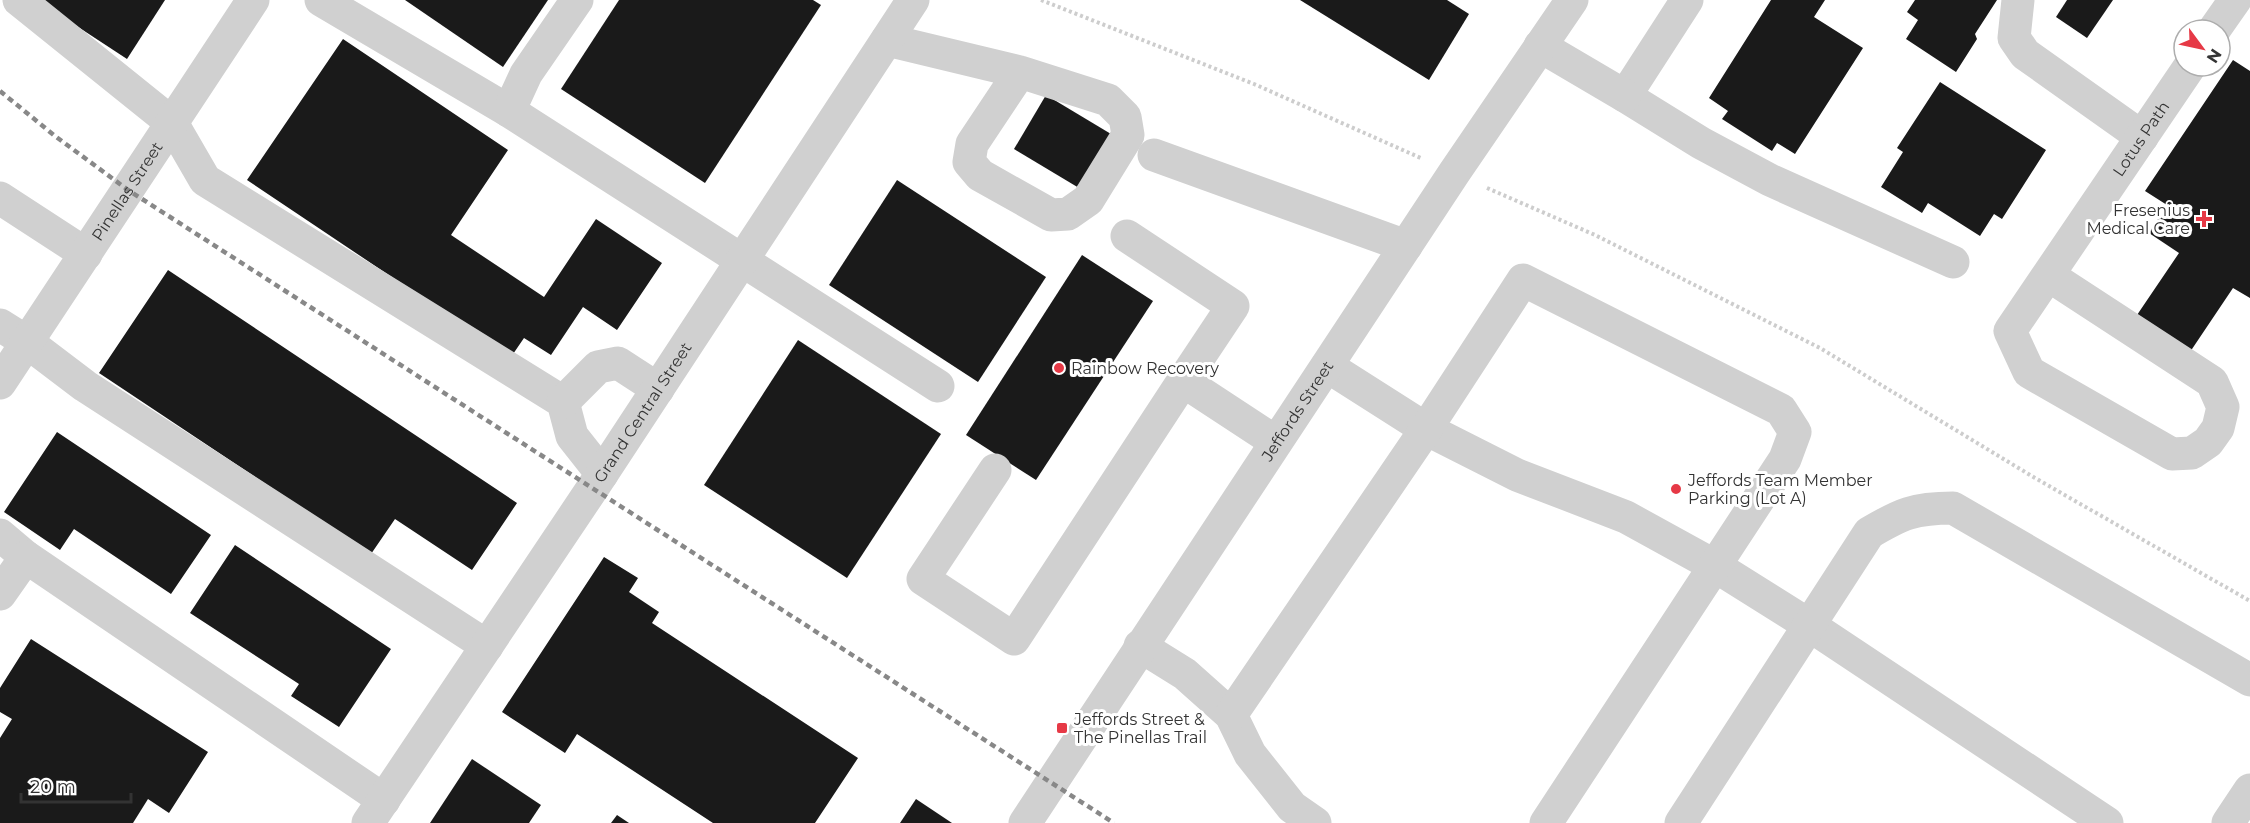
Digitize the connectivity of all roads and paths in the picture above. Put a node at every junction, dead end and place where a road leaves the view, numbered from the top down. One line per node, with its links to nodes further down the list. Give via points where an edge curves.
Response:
1 (19, 0): 18 (street)
2 (253, 0): 18 (street, Pinellas Street)
3 (321, 0): 17 (street)
4 (577, 0): 17 (street, via 526,74)
5 (1041, 0): 21 (path, via 1254,84)
6 (1572, 0): 13 (street, Jeffords Street)
7 (1687, 0): 16 (street)
8 (2018, 0): 19 (street, via 2014,38 2025,54)
9 (2235, 0): 11 (street)
10 (905, 2): 12 (street, Grand Central Street)
11 (2222, 18)
12 (887, 40): 14 (street); 26 (street, Grand Central Street)
13 (1540, 46): 16 (street); 21 (street, Jeffords Street)
14 (1020, 72): 14 (street, via 1108,100 1125,117 1128,135 1089,200 1068,214 1051,215 980,175 969,162 972,144)
15 (2182, 78): 19 (street, Lotus Path)
16 (1625, 96): 27 (street, via 1770,180)
17 (509, 111): 26 (street)
18 (172, 123): 25 (street, Pinellas Street); 36 (street, via 206,180)
19 (2142, 137): 28 (street, Lotus Path)
20 (1154, 155): 24 (street)
21 (1454, 173): 24 (street, Jeffords Street); 45 (path, via 1595,235 1820,348 2035,478)
22 (0, 198): 25 (street)
23 (1127, 236): 32 (street, via 1233,306)
24 (1406, 246): 31 (street, Jeffords Street)
25 (86, 254): 30 (street, Pinellas Street)
26 (741, 261): 34 (street); 35 (street, Grand Central Street)
27 (1953, 262)
28 (2048, 275): 28 (street, Lotus Path, via 2010,331 2029,372 2172,454 2192,453 2208,442 2218,428 2223,406 2212,382)
29 (0, 325): 30 (street)
30 (27, 342): 33 (street, Pinellas Street); 47 (street, via 95,392)
31 (1327, 366): 37 (street); 38 (street, Jeffords Street)
32 (1183, 381): 38 (street); 39 (street, via 1014,639 923,579)
33 (0, 383)
34 (938, 386)
35 (658, 389): 36 (street, via 618,363 598,367); 40 (street, Grand Central Street)
36 (563, 402): 40 (street, via 572,436)
37 (1426, 429): 43 (street, via 1517,475 1626,517); 43 (street, via 1523,280 1781,410 1795,432 1785,459); 50 (street)
38 (1276, 442): 48 (street, Jeffords Street)
39 (995, 470)
40 (602, 474): 47 (street, Grand Central Street)
41 (0, 535): 42 (street)
42 (26, 557): 44 (street); 52 (street)
43 (1715, 566): 46 (street); 55 (street)
44 (0, 594)
45 (2250, 601)
46 (1809, 625): 49 (street, via 1869,533 1900,514 1953,508); 56 (street); 57 (street)
47 (487, 646): 52 (street, Grand Central Street)
48 (1140, 646): 50 (street, via 1185,674); 53 (street, Jeffords Street)
49 (2250, 680)
50 (1231, 715): 54 (street, via 1250,754 1292,807)
51 (2250, 790): 58 (street)
52 (376, 811)
53 (1025, 823)
54 (1315, 823)
55 (1546, 823)
56 (1681, 823)
57 (2107, 823)
58 (2228, 823)

